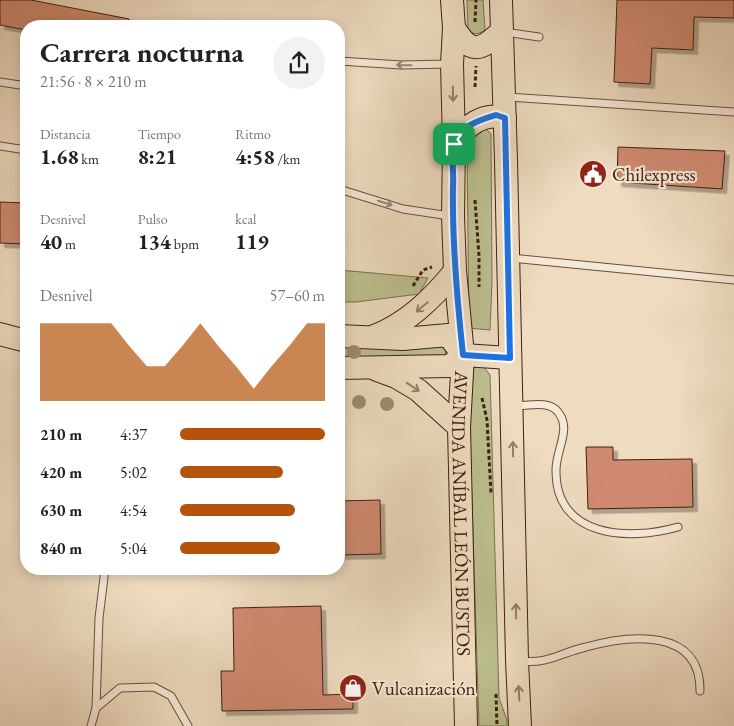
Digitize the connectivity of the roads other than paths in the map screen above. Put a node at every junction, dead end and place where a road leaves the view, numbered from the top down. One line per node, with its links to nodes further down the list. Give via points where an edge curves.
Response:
1 (452, 0): 3 (main road, AVENIDA ANÍBAL LEÓN BUSTOS)
2 (501, 0): 4 (main road)
3 (454, 28): 4 (main road, via 464,43 476,48 488,44); 7 (main road, AVENIDA ANÍBAL LEÓN BUSTOS)
4 (501, 32): 5 (lane); 10 (main road)
5 (539, 37)
6 (345, 61): 7 (lane, one-way to 6)
7 (452, 64): 12 (main road, AVENIDA ANÍBAL LEÓN BUSTOS, one-way to 12)
8 (0, 82): 9 (lane)
9 (20, 85)
10 (505, 108): 11 (lane); 12 (main road, via 496,115 473,122); 17 (main road)
11 (734, 112)
12 (454, 144): 16 (main road, AVENIDA ANÍBAL LEÓN BUSTOS)
13 (0, 146): 14 (lane)
14 (20, 149)
15 (345, 191): 16 (lane, one-way to 16, via 403,209)
16 (453, 216): 18 (main road, AVENIDA ANÍBAL LEÓN BUSTOS)
17 (508, 258): 19 (lane); 26 (main road)
18 (455, 271): 23 (main road, one-way to 23, via 423,306 397,325); 25 (main road, AVENIDA ANÍBAL LEÓN BUSTOS)
19 (734, 280)
20 (20, 331): 21 (main road)
21 (0, 333): 24 (main road)
22 (345, 336): 23 (main road)
23 (369, 338): 25 (main road, via 448,335)
24 (20, 339)
25 (463, 355): 26 (main road); 27 (main road, via 450,366); 30 (main road, AVENIDA ANÍBAL LEÓN BUSTOS)
26 (510, 358): 29 (main road)
27 (369, 367): 28 (main road); 30 (main road, one-way to 30, via 418,390)
28 (345, 368)
29 (512, 406): 31 (lane, via 550,405 562,417 564,433 556,459 556,479 562,498 577,521 608,532 625,534 661,532); 33 (main road, one-way to 29)
30 (459, 427): 38 (main road, AVENIDA ANÍBAL LEÓN BUSTOS)
31 (678, 527)
32 (104, 575): 35 (lane, via 99,618)
33 (517, 660): 34 (lane, via 543,661 603,643 657,639 678,646 693,660); 39 (main road, one-way to 33)
34 (700, 691)
35 (96, 708): 36 (lane); 37 (lane, via 120,688 154,687 171,696)
36 (91, 726)
37 (188, 726)
38 (466, 726)
39 (520, 726)

